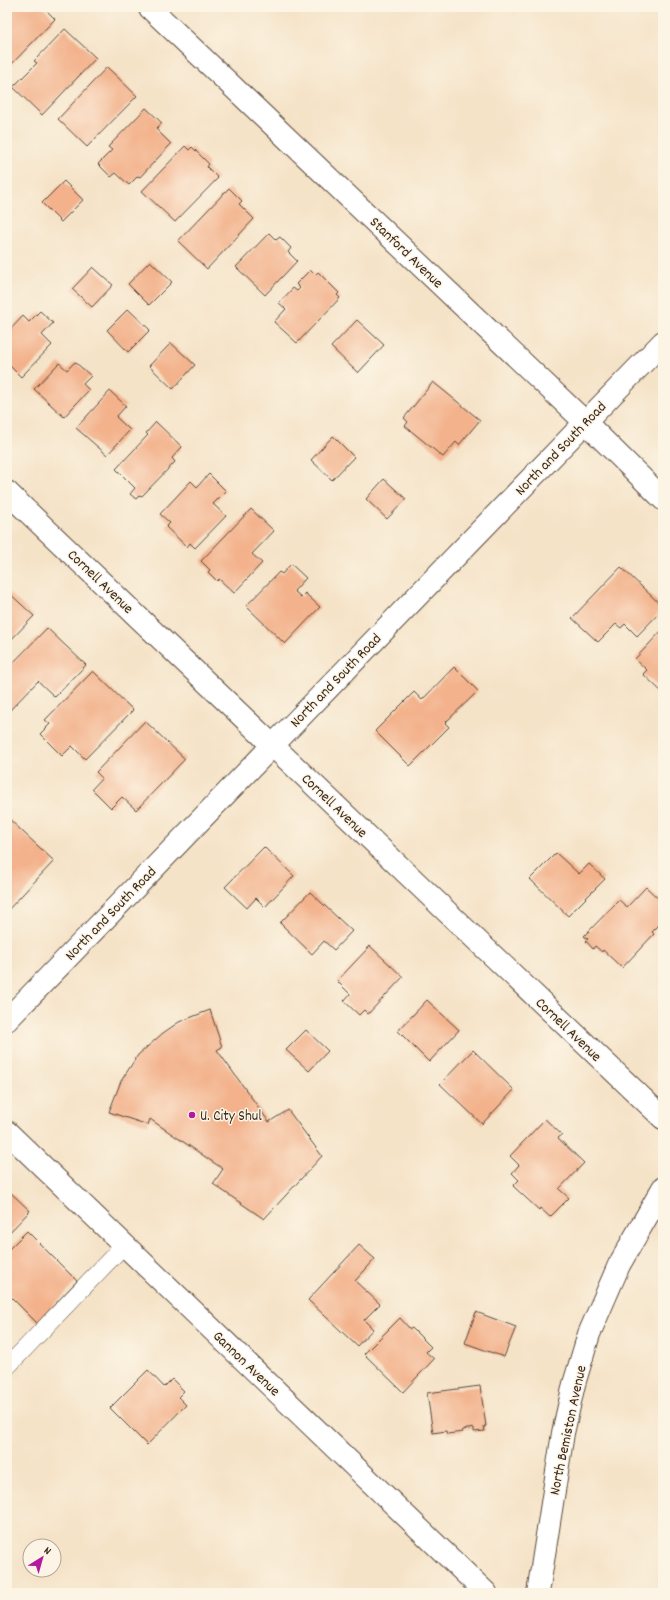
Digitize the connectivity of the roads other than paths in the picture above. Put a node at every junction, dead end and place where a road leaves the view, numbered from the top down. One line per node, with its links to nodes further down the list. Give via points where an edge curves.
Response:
1 (149, 7): 3 (street, Stanford Avenue)
2 (663, 342): 3 (street, North and South Road)
3 (585, 422): 5 (street, Stanford Avenue); 6 (street, North and South Road)
4 (7, 492): 6 (street, Cornell Avenue)
5 (663, 498)
6 (272, 745): 7 (street, North and South Road); 8 (street, Cornell Avenue)
7 (7, 1020)
8 (663, 1118)
9 (7, 1132): 11 (street, Gannon Avenue)
10 (663, 1188): 14 (street, North Bemiston Avenue, via 619,1265 589,1334 563,1433)
11 (124, 1245): 12 (lane); 13 (street, Gannon Avenue)
12 (7, 1367)
13 (486, 1593)
14 (538, 1593)

